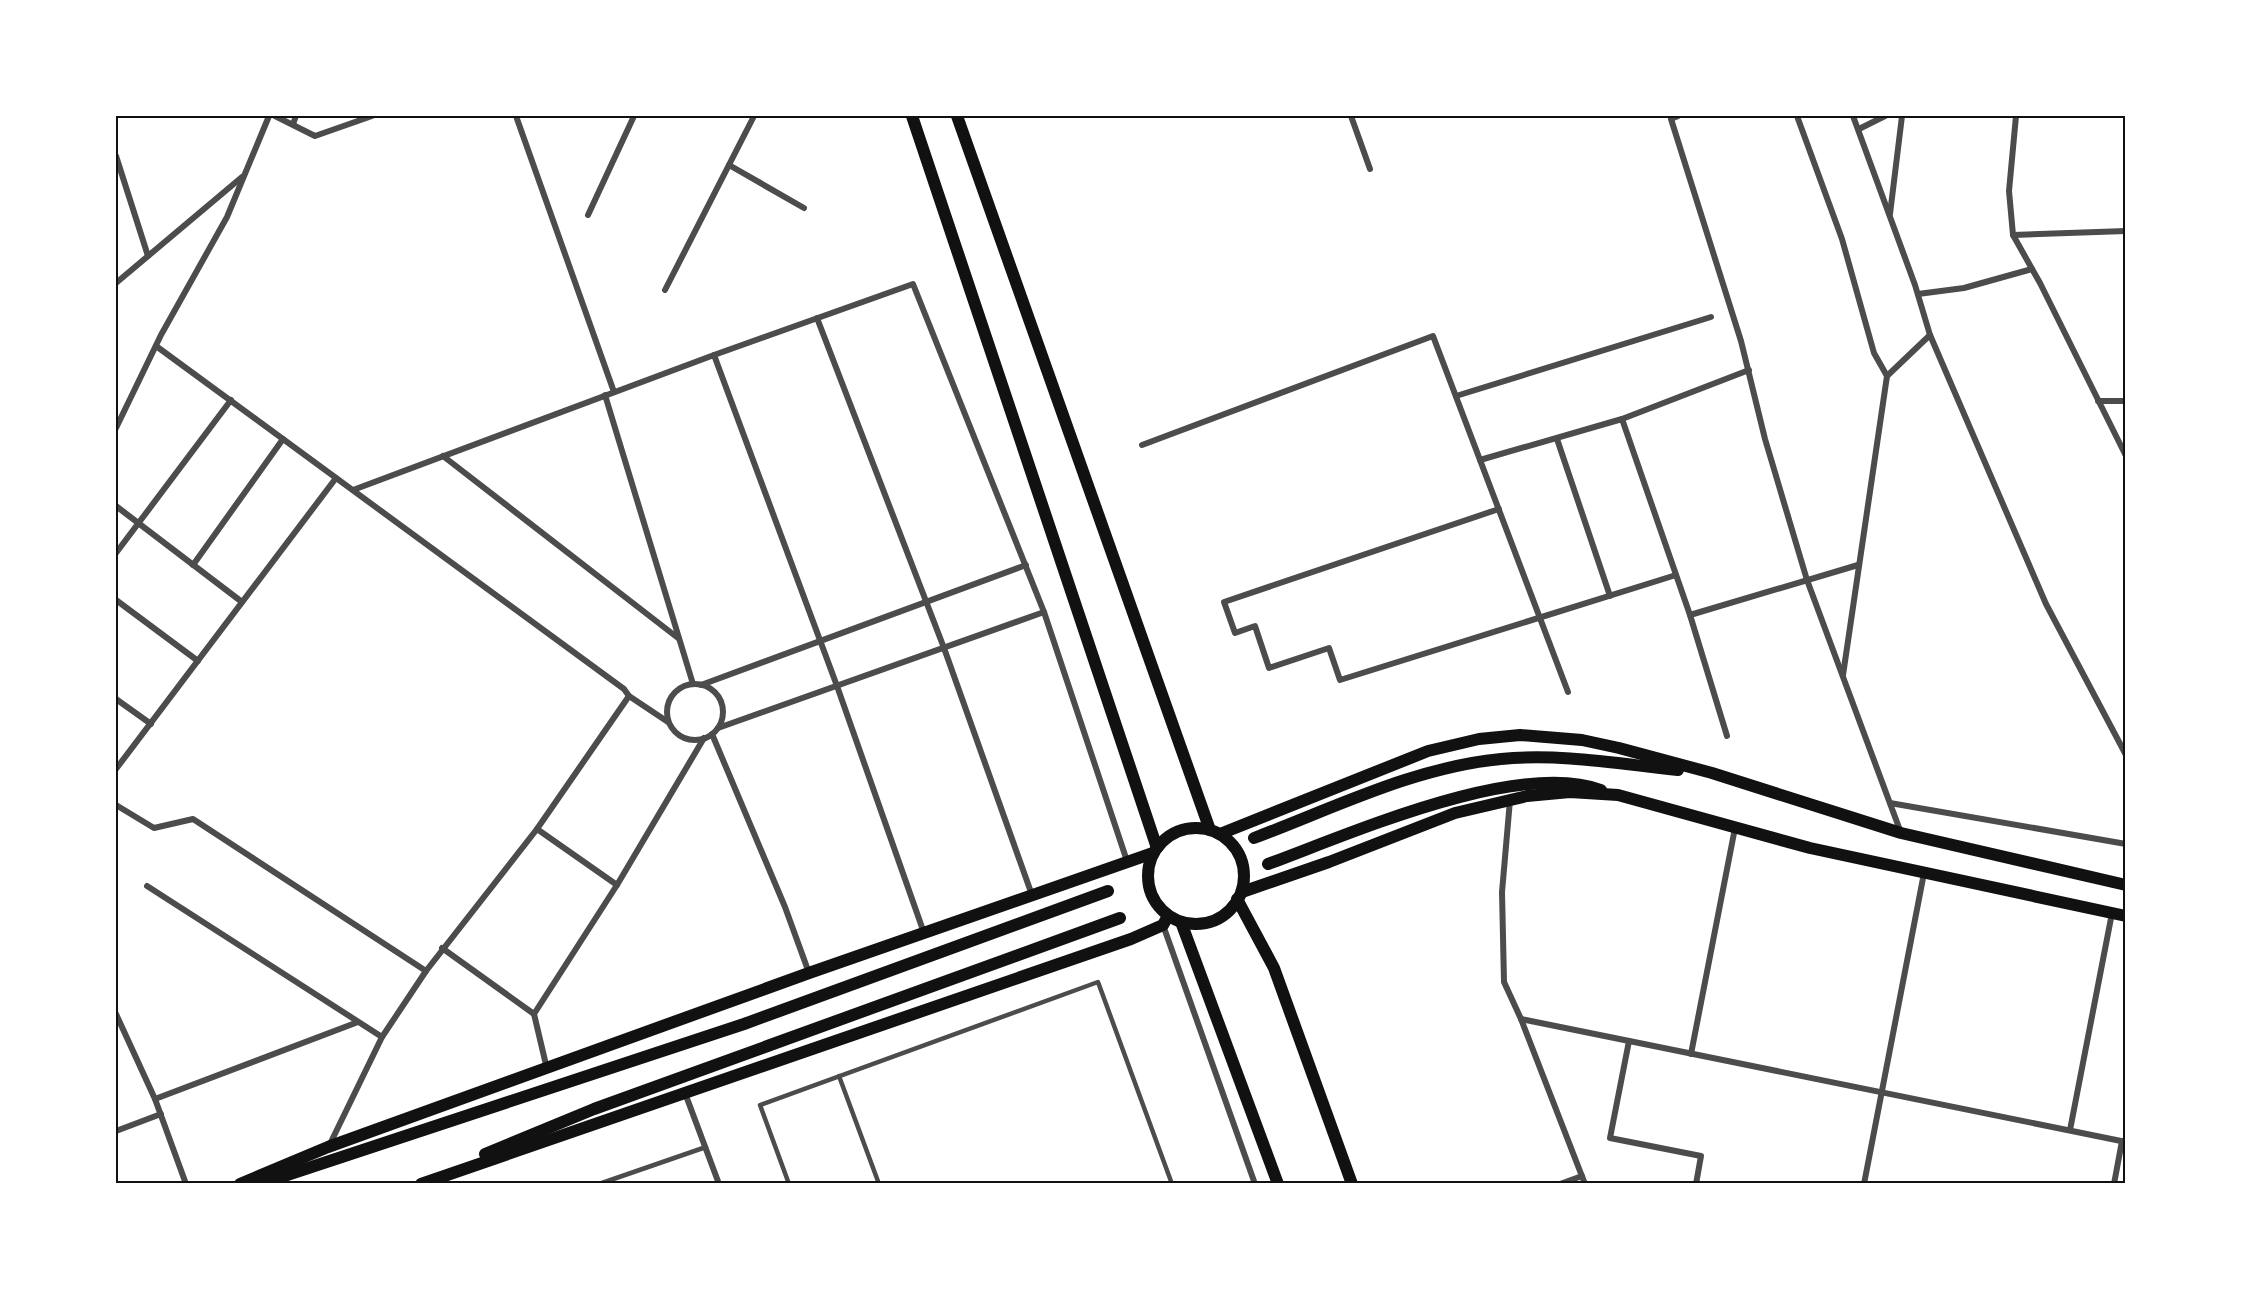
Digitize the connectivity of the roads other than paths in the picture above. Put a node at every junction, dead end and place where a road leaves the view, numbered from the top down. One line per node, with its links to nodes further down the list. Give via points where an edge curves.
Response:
1 (269, 116): 22 (street)
2 (275, 116): 17 (street)
3 (296, 116): 17 (street)
4 (372, 116): 17 (street, via 315,136)
5 (516, 116): 40 (street)
6 (634, 116): 24 (street)
7 (754, 116): 20 (street)
8 (912, 116): 102 (main road)
9 (957, 116): 98 (main road)
10 (1351, 116): 21 (street)
11 (1678, 116): 38 (street, via 1671,118)
12 (1797, 116): 39 (street, via 1842,239 1874,353)
13 (1853, 116): 18 (street)
14 (1885, 116): 18 (street)
15 (1902, 116): 25 (street)
16 (2016, 116): 27 (street, via 2010,191)
17 (293, 124)
18 (1859, 129): 25 (street)
19 (116, 156): 28 (street)
20 (729, 165): 23 (street); 31 (street)
21 (1370, 169)
22 (244, 175): 28 (street); 36 (street, via 227,217)
23 (804, 208)
24 (588, 215)
25 (1890, 218): 32 (street)
26 (2126, 231): 27 (street)
27 (2013, 235): 29 (street)
28 (148, 256): 30 (street)
29 (2032, 269): 32 (street, via 1964,288); 44 (street)
30 (116, 284)
31 (665, 290)
32 (1918, 294): 35 (street)
33 (1711, 317): 42 (street)
34 (817, 318): 37 (street); 61 (street, via 913,284); 68 (street)
35 (1930, 335): 39 (street); 89 (street, via 2046,604)
36 (156, 346): 43 (street); 47 (street)
37 (714, 355): 40 (street); 73 (street)
38 (1749, 370): 46 (street); 64 (street)
39 (1887, 376): 62 (street)
40 (614, 392): 41 (street)
41 (605, 395): 51 (street); 72 (street)
42 (1456, 396): 50 (street, via 1433,336); 53 (street)
43 (231, 400): 48 (street); 58 (street)
44 (2098, 401): 45 (street); 52 (street)
45 (2126, 401)
46 (1622, 419): 49 (street); 63 (street)
47 (116, 428)
48 (283, 439): 54 (street); 60 (street)
49 (1557, 439): 53 (street); 65 (street)
50 (1142, 446)
51 (443, 456): 55 (street); 72 (street)
52 (2126, 456)
53 (1480, 460): 57 (street)
54 (336, 478): 55 (street); 67 (street)
55 (353, 490): 81 (street)
56 (116, 506): 58 (street)
57 (1499, 509): 71 (street); 71 (street, via 1224,602 1235,633 1255,626 1269,668 1329,648 1340,680)
58 (138, 523): 59 (street); 60 (street)
59 (116, 553)
60 (193, 565): 67 (street)
61 (1026, 565): 68 (street); 69 (street)
62 (1858, 565): 64 (street); 76 (street)
63 (1676, 575): 65 (street); 70 (street)
64 (1807, 580): 70 (street); 76 (street)
65 (1610, 596): 71 (street)
66 (116, 600): 75 (street)
67 (243, 602): 75 (street)
68 (926, 602): 73 (street); 74 (street)
69 (1044, 612): 74 (street); 103 (street)
70 (1690, 615): 87 (street)
71 (1540, 618): 80 (street)
72 (678, 638): 77 (street)
73 (820, 641): 78 (street); 79 (street)
74 (944, 648): 79 (street); 110 (street)
75 (198, 661): 84 (street)
76 (1843, 676): 94 (street)
77 (693, 684): 78 (street); 83 (street, via 671,697 667,705)
78 (701, 685): 85 (street, via 721,702 723,711)
79 (837, 686): 85 (street); 117 (street)
80 (1568, 692)
81 (629, 696): 83 (street); 97 (street)
82 (116, 699): 84 (street)
83 (668, 722): 88 (street, via 687,739)
84 (151, 724): 90 (street)
85 (718, 728): 86 (street)
86 (712, 734): 88 (street); 120 (street)
87 (1727, 736)
88 (704, 738): 106 (street)
89 (2126, 755)
90 (116, 768)
91 (1712, 773): 98 (main road, via 1582,740 1520,735 1479,739 1428,751); 99 (main road); 100 (main road, via 1532,757 1464,764 1430,772)
92 (1617, 795): 93 (main road, via 1570,792); 96 (main road); 104 (main road, via 1587,784 1559,782 1488,791 1418,810)
93 (1510, 800): 111 (main road, via 1435,820); 123 (street, via 1502,892 1504,982)
94 (1890, 803): 99 (street); 101 (street)
95 (116, 805): 119 (street, via 154,828 193,819)
96 (1735, 827): 105 (main road, via 1810,848); 127 (street)
97 (537, 829): 106 (street); 118 (street)
98 (1215, 832): 102 (main road, via 1190,828 1175,832); 111 (main road, via 1238,853 1244,872)
99 (1902, 833): 107 (main road)
100 (1254, 838)
101 (2126, 844)
102 (1155, 851): 103 (main road); 115 (main road, via 1148,866 1151,894)
103 (1126, 861): 110 (main road)
104 (1268, 864)
105 (1925, 872): 112 (main road); 130 (street)
106 (617, 885): 122 (street)
107 (2126, 885)
108 (147, 886): 124 (street)
109 (1108, 891): 139 (main road, via 744,1024)
110 (1032, 895): 117 (main road)
111 (1240, 896): 116 (main road, via 1222,917 1207,923); 153 (main road, via 1274,968)
112 (2112, 912): 113 (main road); 134 (street)
113 (2126, 916)
114 (1120, 918): 144 (main road, via 594,1109)
115 (1166, 920): 116 (main road); 131 (main road, via 1131,939); 151 (street)
116 (1181, 922): 152 (main road)
117 (924, 933): 120 (main road)
118 (442, 948): 119 (street); 122 (street)
119 (426, 971): 125 (street)
120 (809, 973): 128 (main road)
121 (116, 1014): 132 (street)
122 (534, 1014): 128 (street)
123 (1521, 1019): 126 (street); 140 (street)
124 (358, 1022): 125 (street); 132 (street)
125 (382, 1037): 137 (street)
126 (1629, 1041): 127 (street); 156 (street, via 1610,1138 1701,1156)
127 (1691, 1054): 130 (street)
128 (547, 1069): 137 (main road)
129 (839, 1076): 148 (lane, via 760,1105); 149 (lane); 150 (lane, via 1098,982)
130 (1882, 1092): 134 (street); 157 (street)
131 (685, 1093): 138 (street); 145 (main road)
132 (155, 1099): 133 (street)
133 (161, 1114): 135 (street); 141 (street)
134 (2070, 1130): 136 (street)
135 (116, 1131)
136 (2124, 1141): 158 (street)
137 (328, 1147): 139 (street); 142 (main road)
138 (706, 1147): 146 (lane); 147 (street)
139 (318, 1165): 143 (main road)
140 (1582, 1176): 154 (street); 155 (street)
141 (186, 1184)
142 (240, 1184)
143 (260, 1184)
144 (415, 1184)
145 (421, 1184)
146 (599, 1184)
147 (719, 1184)
148 (789, 1184)
149 (879, 1184)
150 (1172, 1184)
151 (1255, 1184)
152 (1278, 1184)
153 (1352, 1184)
154 (1560, 1184)
155 (1586, 1184)
156 (1696, 1184)
157 (1864, 1184)
158 (2114, 1184)

